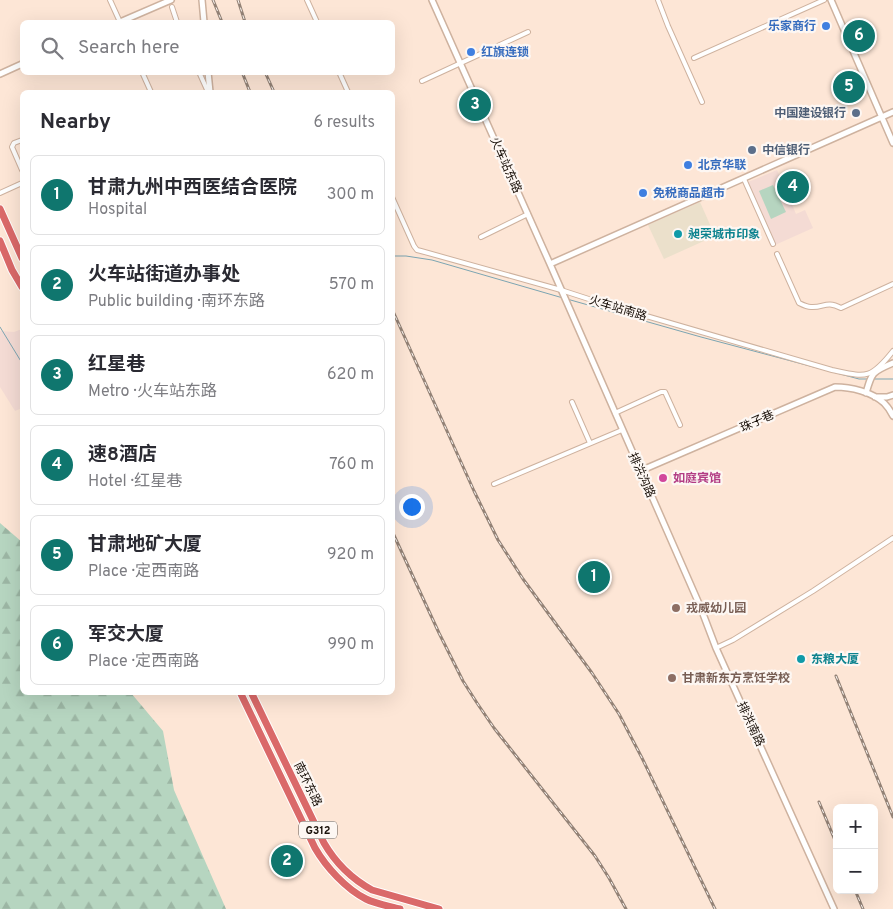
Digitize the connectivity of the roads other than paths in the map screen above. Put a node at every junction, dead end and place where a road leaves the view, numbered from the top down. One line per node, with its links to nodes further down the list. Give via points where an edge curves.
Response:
1 (110, 0): 10 (street)
2 (171, 0): 11 (main road)
3 (202, 0): 13 (main road)
4 (307, 0): 14 (street)
5 (432, 0): 17 (main road, 火车站东路)
6 (658, 0): 29 (street)
7 (824, 0): 16 (street)
8 (831, 0): 31 (main road)
9 (172, 6): 12 (street)
10 (119, 20)
11 (125, 20)
12 (176, 20)
13 (204, 20)
14 (316, 20)
15 (528, 32): 17 (street)
16 (694, 58)
17 (461, 64): 24 (street); 40 (main road, 火车站东路)
18 (20, 65): 19 (main road)
19 (0, 74)
20 (143, 75): 25 (street)
21 (200, 75): 26 (street)
22 (208, 75): 27 (main road)
23 (340, 75): 28 (street)
24 (422, 81)
25 (150, 90)
26 (208, 90)
27 (209, 90)
28 (347, 90)
29 (702, 102)
30 (893, 112): 31 (main road)
31 (882, 117): 33 (main road); 35 (main road)
32 (20, 141): 34 (street, via 12,147)
33 (893, 143)
34 (20, 165)
35 (744, 179): 43 (street); 46 (main road)
36 (20, 184): 37 (street)
37 (0, 193)
38 (395, 208): 49 (street, 火车站南路, via 417,250)
39 (0, 209): 44 (highway)
40 (528, 214): 41 (street); 46 (main road, 火车站东路)
41 (482, 237)
42 (0, 241): 47 (highway)
43 (773, 244)
44 (20, 254)
45 (777, 254): 48 (street, via 799,303 813,308 827,304 841,308)
46 (550, 264): 49 (main road, 火车站东路)
47 (20, 284)
48 (893, 284)
49 (562, 291): 50 (main road, 火车站东路); 53 (street, 火车站南路, via 832,370 859,375)
50 (567, 303): 58 (main road, 排洪沟路)
51 (893, 351): 53 (street)
52 (893, 362): 53 (main road)
53 (876, 370): 54 (main road)
54 (866, 394): 56 (main road, 珠子巷); 63 (main road, 珠子巷, via 835,387)
55 (893, 395): 56 (main road)
56 (875, 397): 59 (main road, via 884,402)
57 (572, 402): 62 (street)
58 (615, 413): 60 (street, via 665,392); 61 (main road, 排洪沟路)
59 (893, 416)
60 (680, 425)
61 (622, 430): 62 (street); 63 (main road, 排洪沟路)
62 (590, 443): 64 (street)
63 (640, 471): 66 (main road, 排洪沟路)
64 (494, 484)
65 (893, 538): 66 (street, via 792,604)
66 (716, 648): 71 (main road, 排洪南路)
67 (241, 695): 69 (highway, 南环东路 / G312, via 314,848 356,894)
68 (252, 695): 70 (highway, 南环东路 / G312, via 334,858 362,885 372,890)
69 (400, 909)
70 (439, 909)
71 (834, 909)

